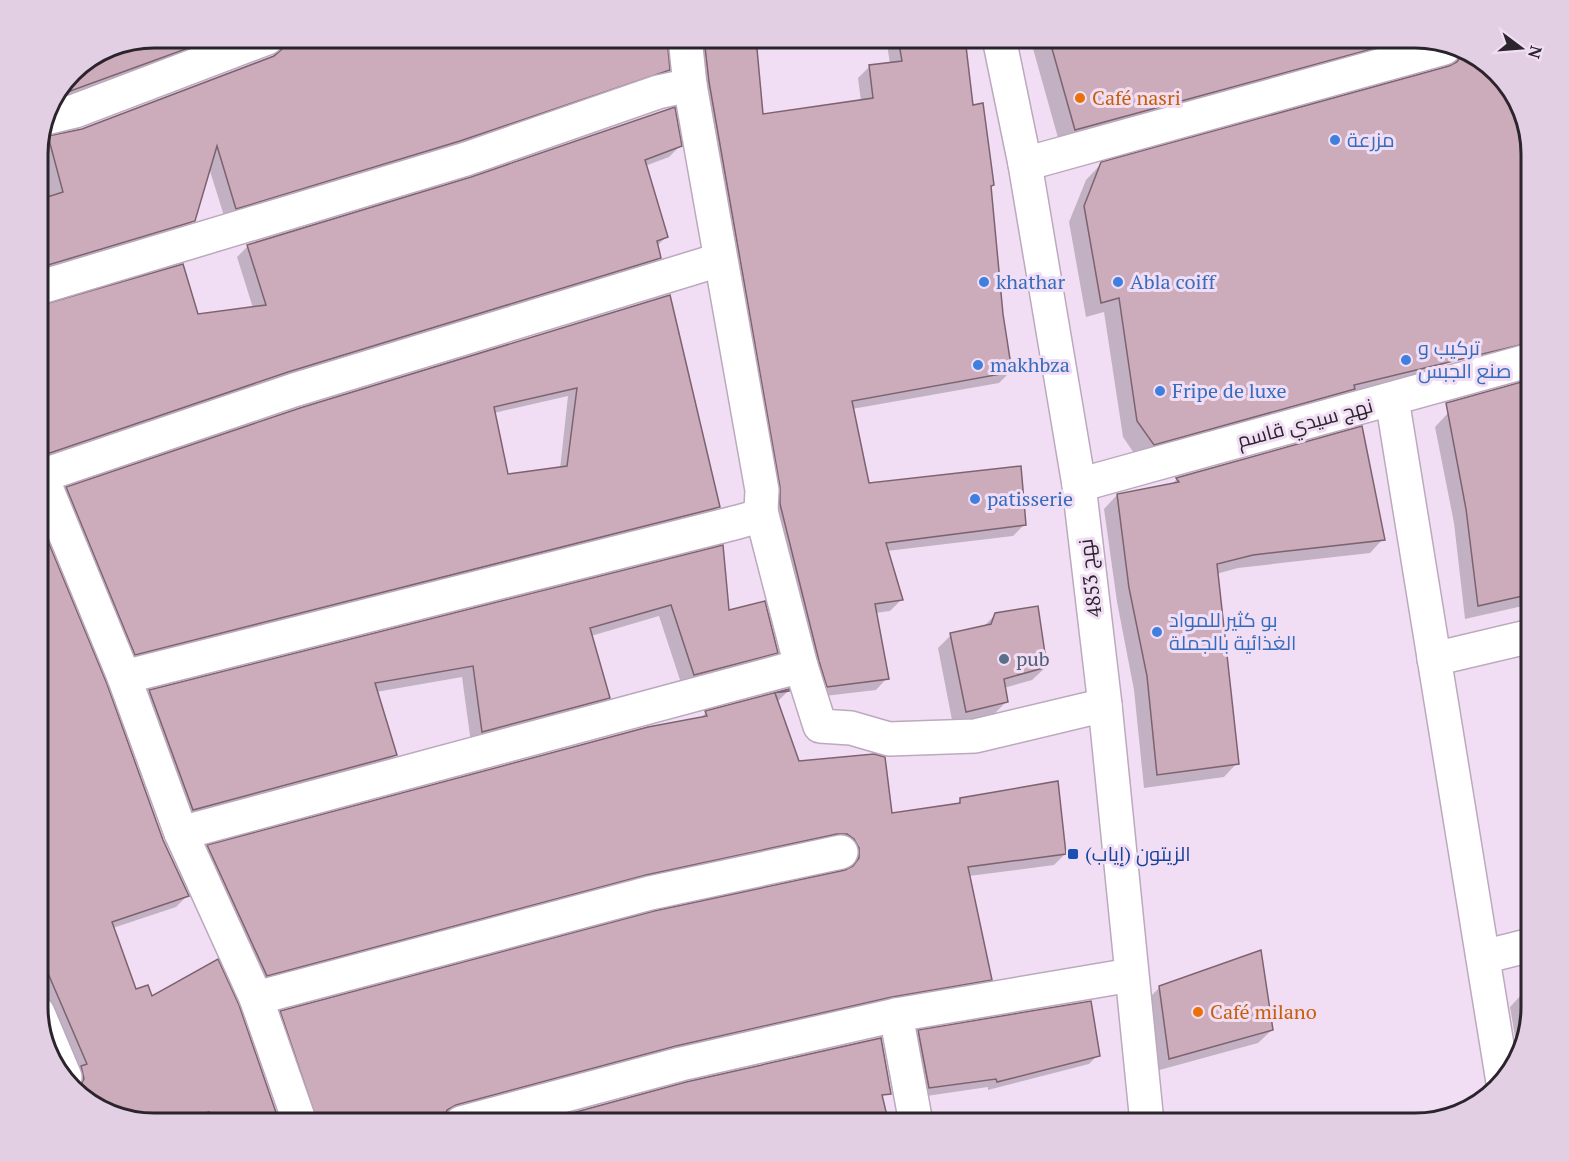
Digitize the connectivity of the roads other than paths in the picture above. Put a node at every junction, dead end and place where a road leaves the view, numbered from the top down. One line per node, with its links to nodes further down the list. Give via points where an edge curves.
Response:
1 (241, 48): 6 (street)
2 (686, 48): 5 (street)
3 (1001, 48): 7 (street, نهج 4853)
4 (1436, 50): 7 (street)
5 (690, 84): 8 (street); 9 (street, via 466,159)
6 (56, 116)
7 (1025, 164): 13 (street, نهج 4853)
8 (719, 261): 12 (street); 15 (street, via 762,490)
9 (48, 285)
10 (1521, 363): 11 (street, نهج سيدي قاسم)
11 (1392, 399): 13 (street, نهج سيدي قاسم); 17 (street)
12 (48, 469)
13 (1079, 485): 20 (street, نهج 4853)
14 (48, 494): 19 (street)
15 (761, 511): 18 (street); 19 (street, via 738,522)
16 (1521, 639): 17 (street)
17 (1434, 659): 24 (street)
18 (801, 666): 20 (street, via 820,726 850,728 889,739 975,736); 21 (street)
19 (124, 677): 21 (street)
20 (1105, 705): 25 (street, نهج 4853)
21 (181, 833): 26 (street)
22 (841, 852): 26 (street, via 650,893)
23 (1521, 948): 24 (street)
24 (1483, 957): 28 (street)
25 (1131, 975): 27 (street); 32 (street, نهج 4853)
26 (256, 998): 29 (street)
27 (896, 1015): 30 (street, via 681,1064); 31 (street)
28 (1501, 1068)
29 (296, 1113)
30 (501, 1113)
31 (914, 1113)
32 (1146, 1113)

